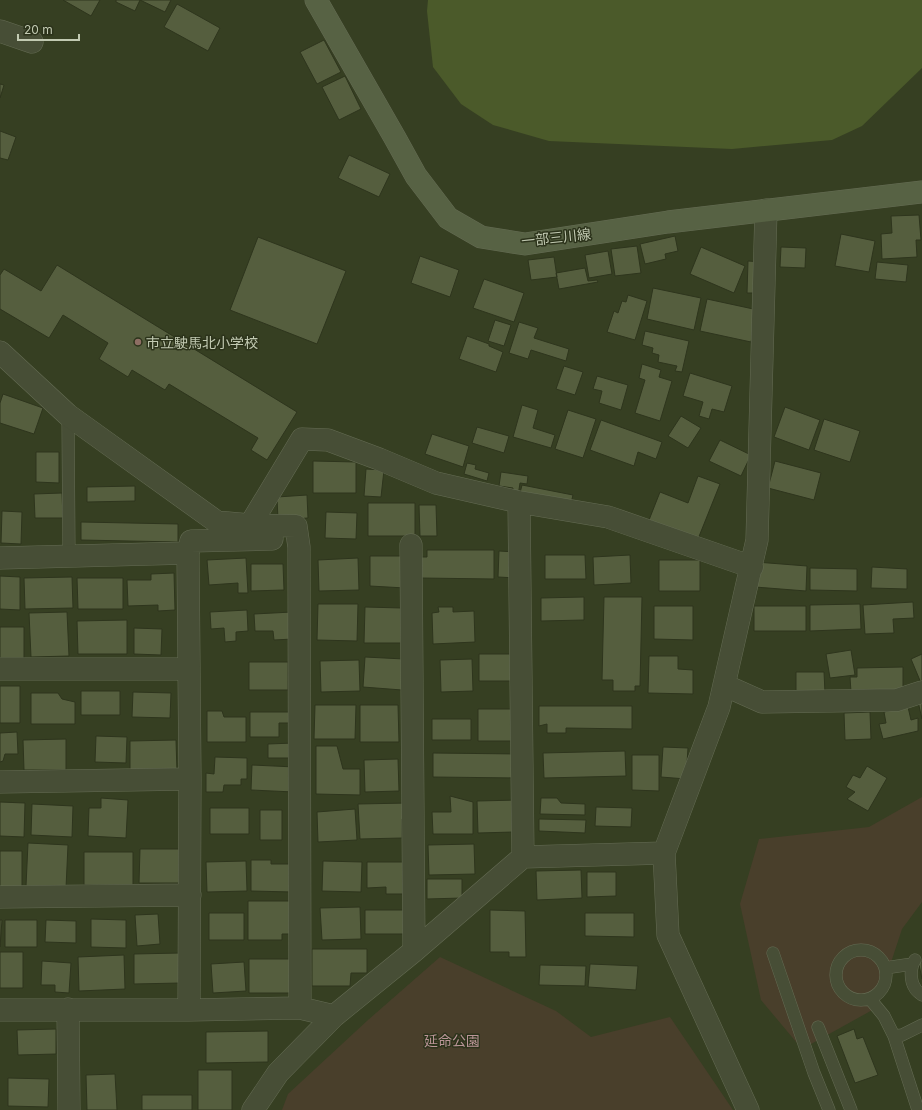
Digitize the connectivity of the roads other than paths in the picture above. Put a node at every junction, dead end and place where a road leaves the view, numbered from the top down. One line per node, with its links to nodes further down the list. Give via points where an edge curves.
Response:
1 (316, 0): 5 (main road, 一部三川線, via 416,176 448,218 480,237 525,244)
2 (0, 31): 3 (street)
3 (32, 42)
4 (922, 192): 5 (main road, 一部三川線)
5 (766, 210): 15 (street, via 757,540)
6 (0, 352): 7 (street)
7 (68, 415): 9 (street, via 217,522); 13 (lane)
8 (519, 502): 9 (street, via 436,483 328,440 302,440); 15 (street, via 608,517); 23 (street)
9 (250, 524): 11 (street, via 296,526)
10 (411, 545): 26 (street)
11 (299, 547): 12 (street, via 276,539 191,541); 31 (street)
12 (188, 553): 13 (street); 17 (street)
13 (69, 556): 14 (street)
14 (0, 558)
15 (752, 567): 18 (street)
16 (0, 669): 17 (street)
17 (189, 669): 20 (street)
18 (724, 685): 19 (street, via 762,702 897,700); 22 (street, via 719,707)
19 (922, 692)
20 (190, 779): 21 (street); 24 (street)
21 (0, 782)
22 (664, 853): 23 (street); 41 (street, via 668,934)
23 (523, 857): 26 (street)
24 (190, 895): 25 (street); 34 (street)
25 (0, 897)
26 (414, 951): 35 (street)
27 (773, 953): 42 (lane)
28 (885, 968): 29 (lane, via 913,962 911,972 914,988); 30 (lane, via 886,979 883,988 878,995); 30 (lane, via 877,956 865,951 852,952 840,961 835,976 841,991 854,1000)
29 (922, 995)
30 (870, 999): 38 (lane, via 884,1016)
31 (300, 1008): 34 (street); 35 (street)
32 (68, 1009): 33 (street); 34 (street); 39 (street)
33 (0, 1010)
34 (189, 1010)
35 (334, 1016): 40 (street, via 278,1073)
36 (922, 1026): 38 (lane)
37 (818, 1027): 43 (lane)
38 (894, 1036): 44 (lane)
39 (68, 1110)
40 (253, 1110)
41 (748, 1110)
42 (829, 1110)
43 (851, 1110)
44 (918, 1110)

